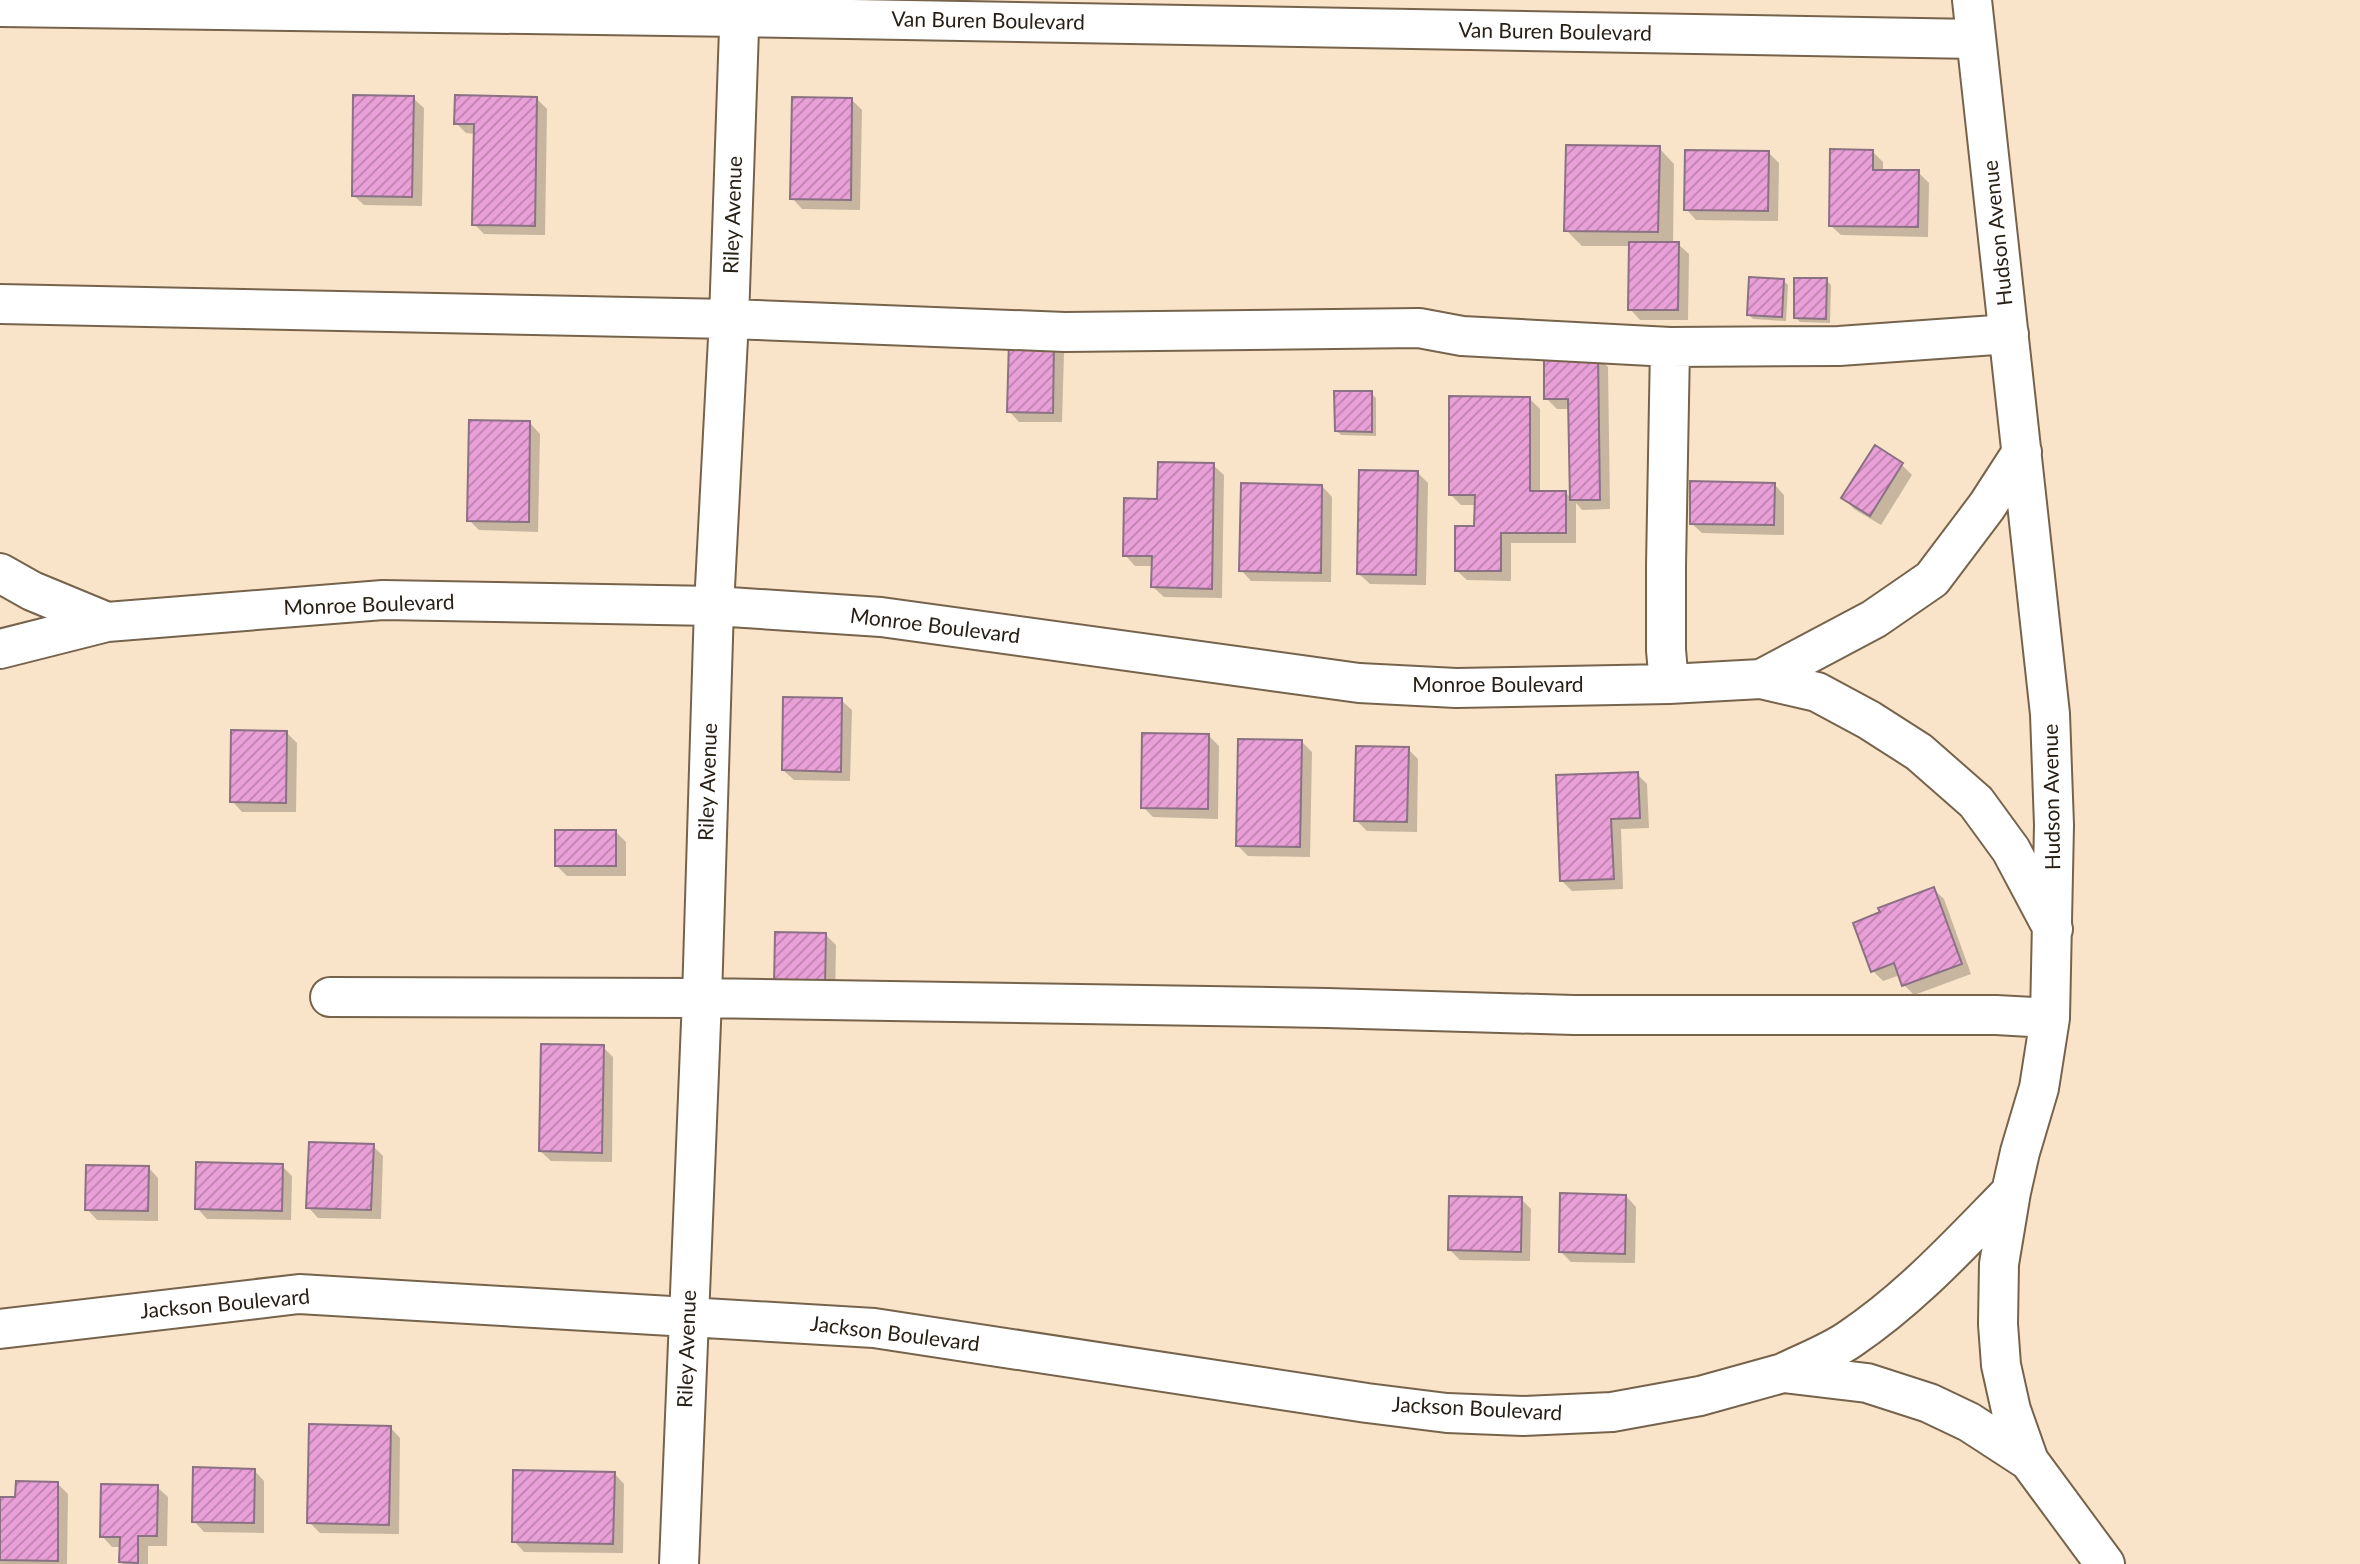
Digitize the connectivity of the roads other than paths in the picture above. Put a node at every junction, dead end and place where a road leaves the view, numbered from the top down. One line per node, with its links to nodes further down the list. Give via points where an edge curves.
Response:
1 (1972, 0): 4 (street, Hudson Avenue)
2 (0, 7): 3 (street, Van Buren Boulevard)
3 (740, 8): 4 (street, Van Buren Boulevard); 6 (street, Riley Avenue)
4 (1976, 39): 7 (street, Hudson Avenue)
5 (0, 304): 6 (street)
6 (729, 319): 8 (street, via 1065,332 1419,328 1462,336); 11 (street, Riley Avenue)
7 (2009, 334): 8 (street, via 1839,346); 9 (street, Hudson Avenue)
8 (1670, 346): 15 (street)
9 (2022, 452): 14 (street, Monroe Boulevard, via 1932,579 1874,618); 16 (street, Hudson Avenue, via 2050,714)
10 (0, 573): 12 (street, Monroe Boulevard)
11 (714, 606): 12 (street, Monroe Boulevard, via 383,600); 15 (street, Monroe Boulevard, via 881,617 1359,683 1456,688); 18 (street, Riley Avenue)
12 (107, 622): 13 (street, Monroe Boulevard)
13 (0, 649)
14 (1761, 679): 15 (street, Monroe Boulevard); 16 (street, Monroe Boulevard, via 1817,692 1919,752 1976,802 2011,850)
15 (1668, 684)
16 (2053, 929): 19 (street, Hudson Avenue)
17 (330, 997): 18 (street)
18 (702, 998): 19 (street, via 1574,1015); 21 (street, Riley Avenue)
19 (2050, 1018): 20 (street, Hudson Avenue, via 2039,1088)
20 (2011, 1192): 23 (street, Jackson Boulevard, via 1928,1278 1887,1312 1847,1341); 24 (street, Hudson Avenue, via 1999,1264 1998,1324 2011,1410)
21 (689, 1317): 22 (street, Jackson Boulevard, via 299,1294); 23 (street, Jackson Boulevard, via 874,1328 1447,1413 1612,1412 1700,1396); 25 (street, Riley Avenue)
22 (0, 1329)
23 (1783, 1373): 24 (street, Jackson Boulevard, via 1867,1383 1929,1403 1969,1422)
24 (2029, 1461): 26 (street, Hudson Avenue)
25 (679, 1564)
26 (2105, 1564)

